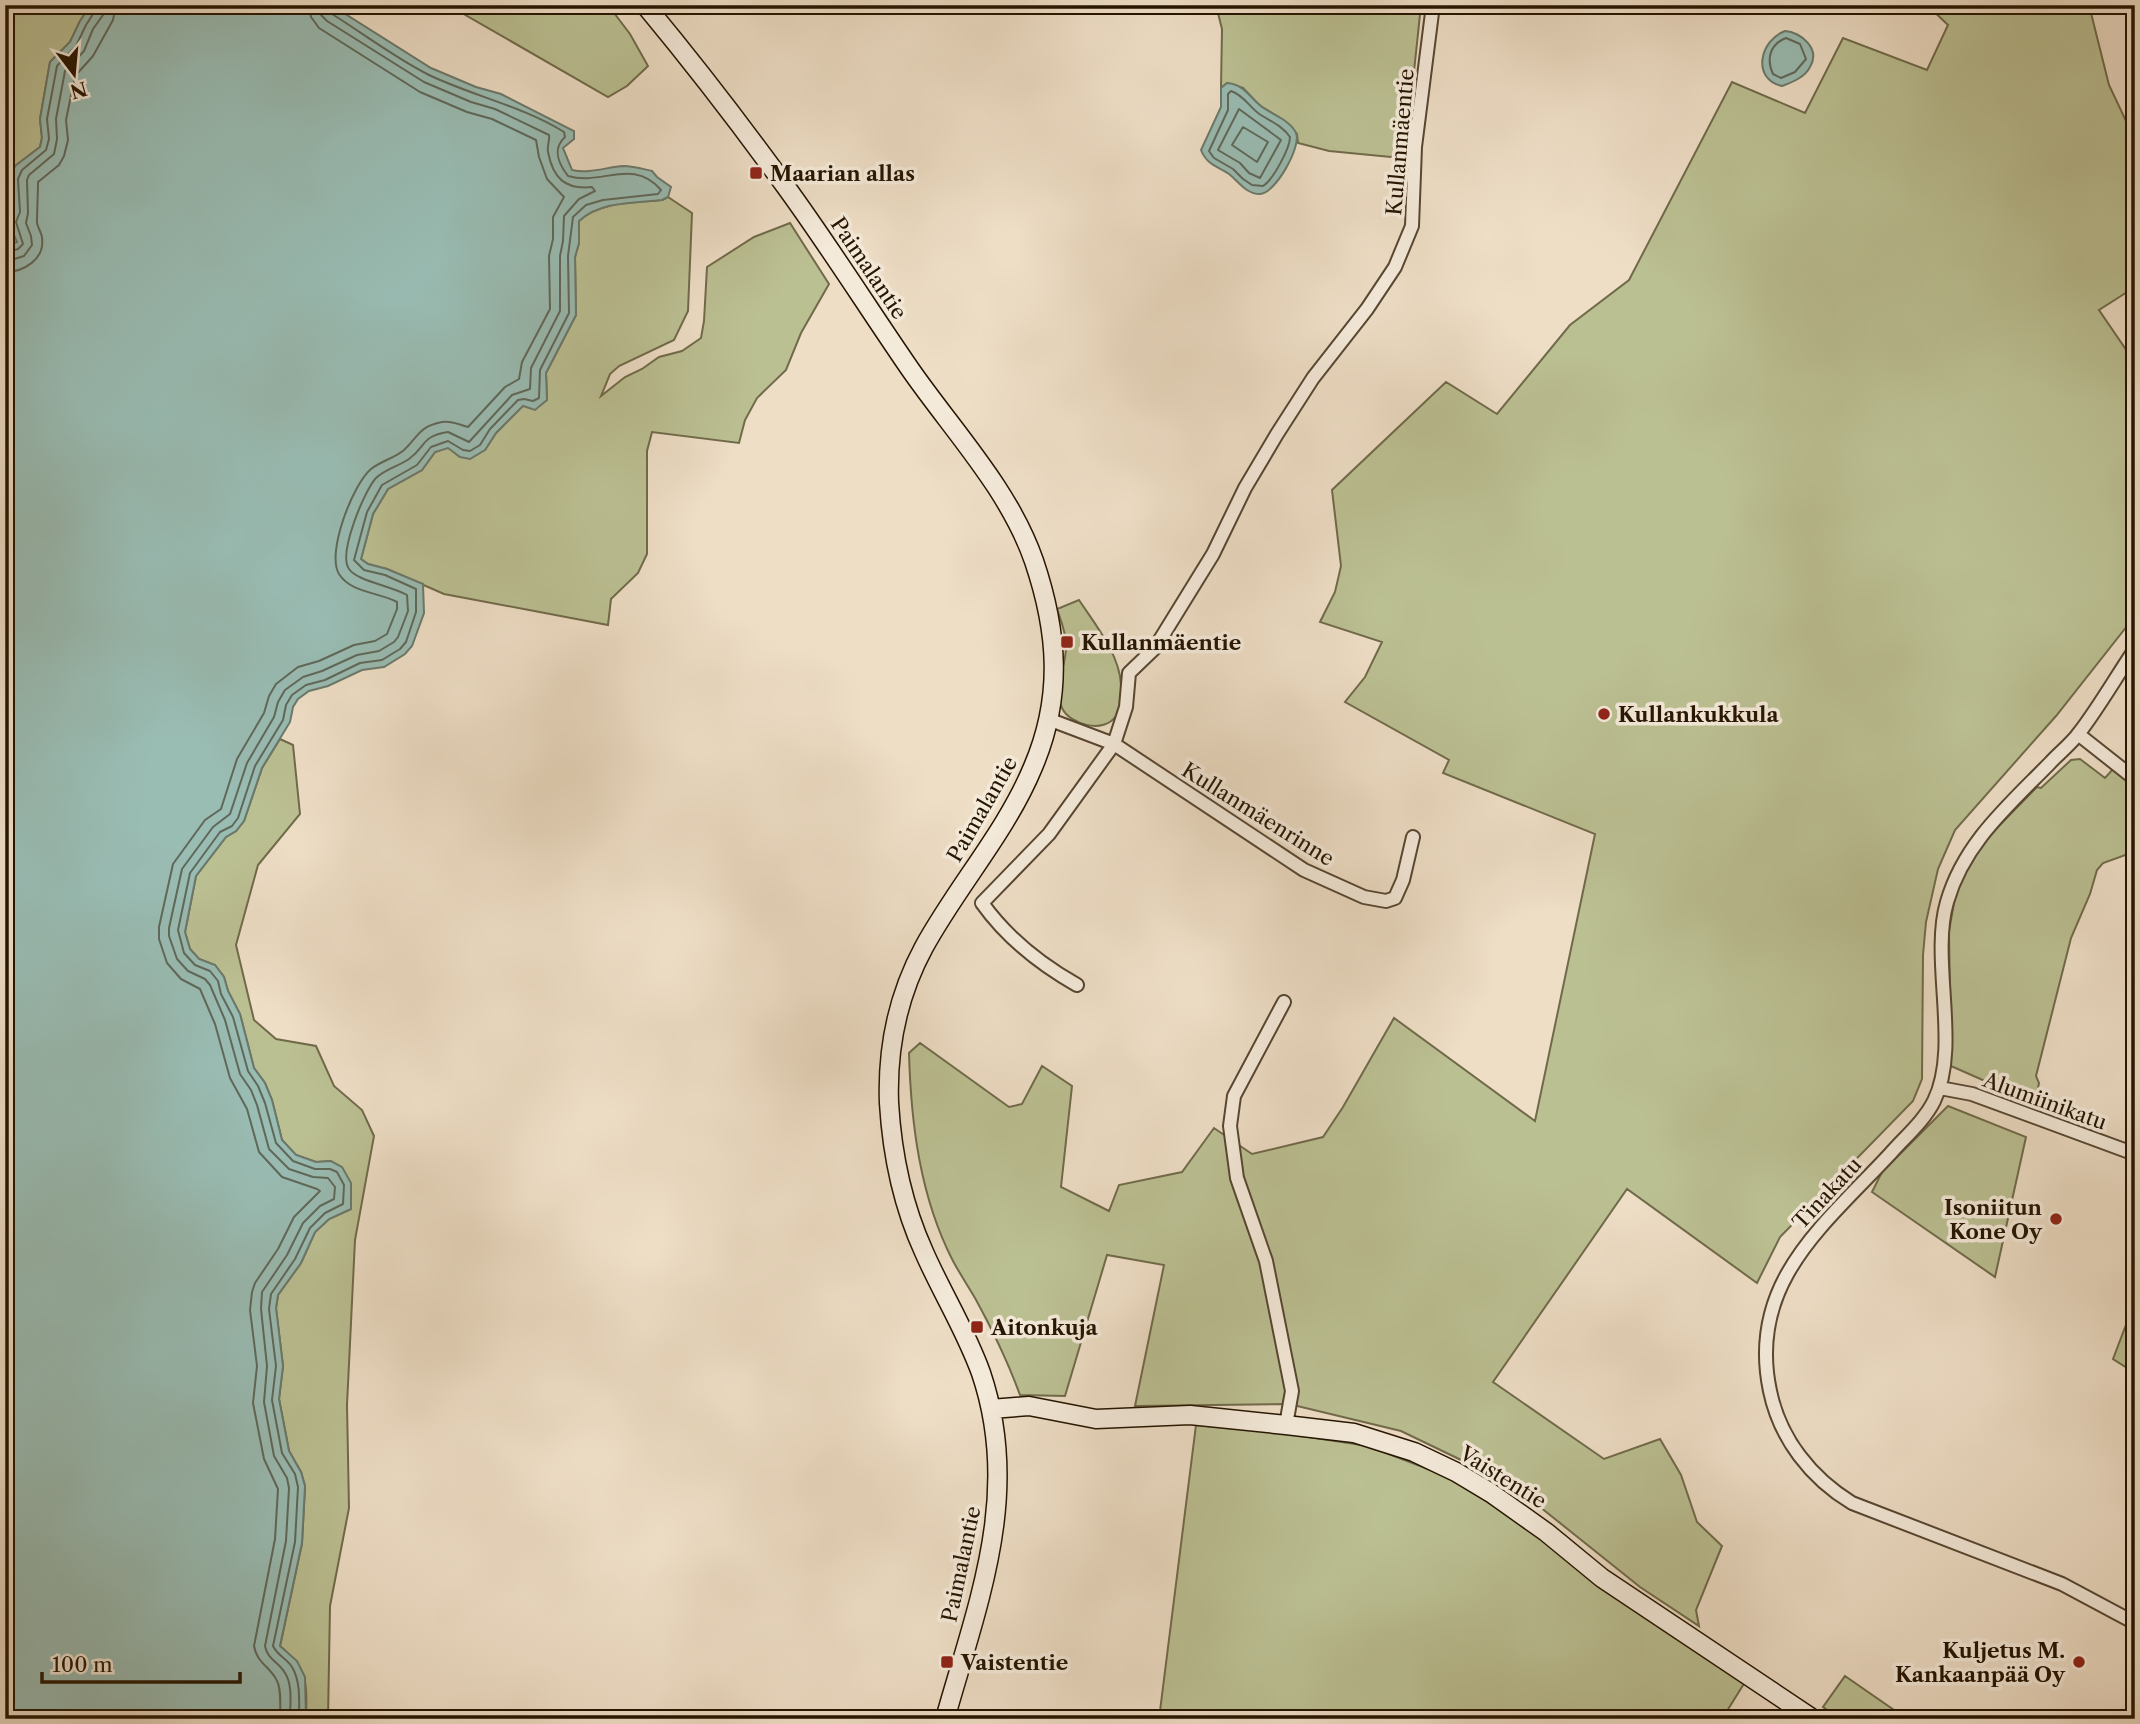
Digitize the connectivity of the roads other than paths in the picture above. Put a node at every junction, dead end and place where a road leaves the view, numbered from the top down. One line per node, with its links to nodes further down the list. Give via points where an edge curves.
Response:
1 (645, 5): 4 (street, Paimalantie, via 787,188 1001,494 1037,573 1053,634 1055,675)
2 (1433, 5): 6 (street, Kullanmäentie, via 1415,147 1412,226 1405,246 1388,278 1277,434 1213,554 1155,648 1129,673 1126,707)
3 (2135, 649): 5 (street, Tinakatu)
4 (1048, 719): 6 (street, Kullanmäenrinne); 13 (street, Paimalantie, via 1025,787 914,967 889,1056 892,1131 906,1203 923,1250 969,1343)
5 (2078, 734): 7 (street); 11 (street, Tinakatu, via 1983,831 1954,880 1943,934)
6 (1114, 744): 8 (street, Kullanmäenrinne, via 1304,870 1364,897 1395,898); 9 (street, Kullanmäentie, via 1049,834 982,903 1009,936)
7 (2135, 779)
8 (1413, 837)
9 (1077, 985)
10 (1284, 1002): 14 (street, via 1234,1096 1230,1126 1237,1178 1266,1261 1292,1391)
11 (1940, 1088): 12 (street, Alumiinikatu, via 1972,1094); 15 (street, Tinakatu, via 1924,1117 1806,1244 1785,1274 1771,1307 1766,1343 1768,1382 1778,1419 1808,1468 1852,1503 2062,1584)
12 (2135, 1154)
13 (991, 1409): 14 (street, Vaistentie, via 1029,1406 1096,1419 1189,1415); 16 (street, Paimalantie, via 998,1506 986,1574)
14 (1286, 1425): 17 (street, Vaistentie, via 1364,1436 1456,1472)
15 (2135, 1623)
16 (945, 1719)
17 (1813, 1719)

